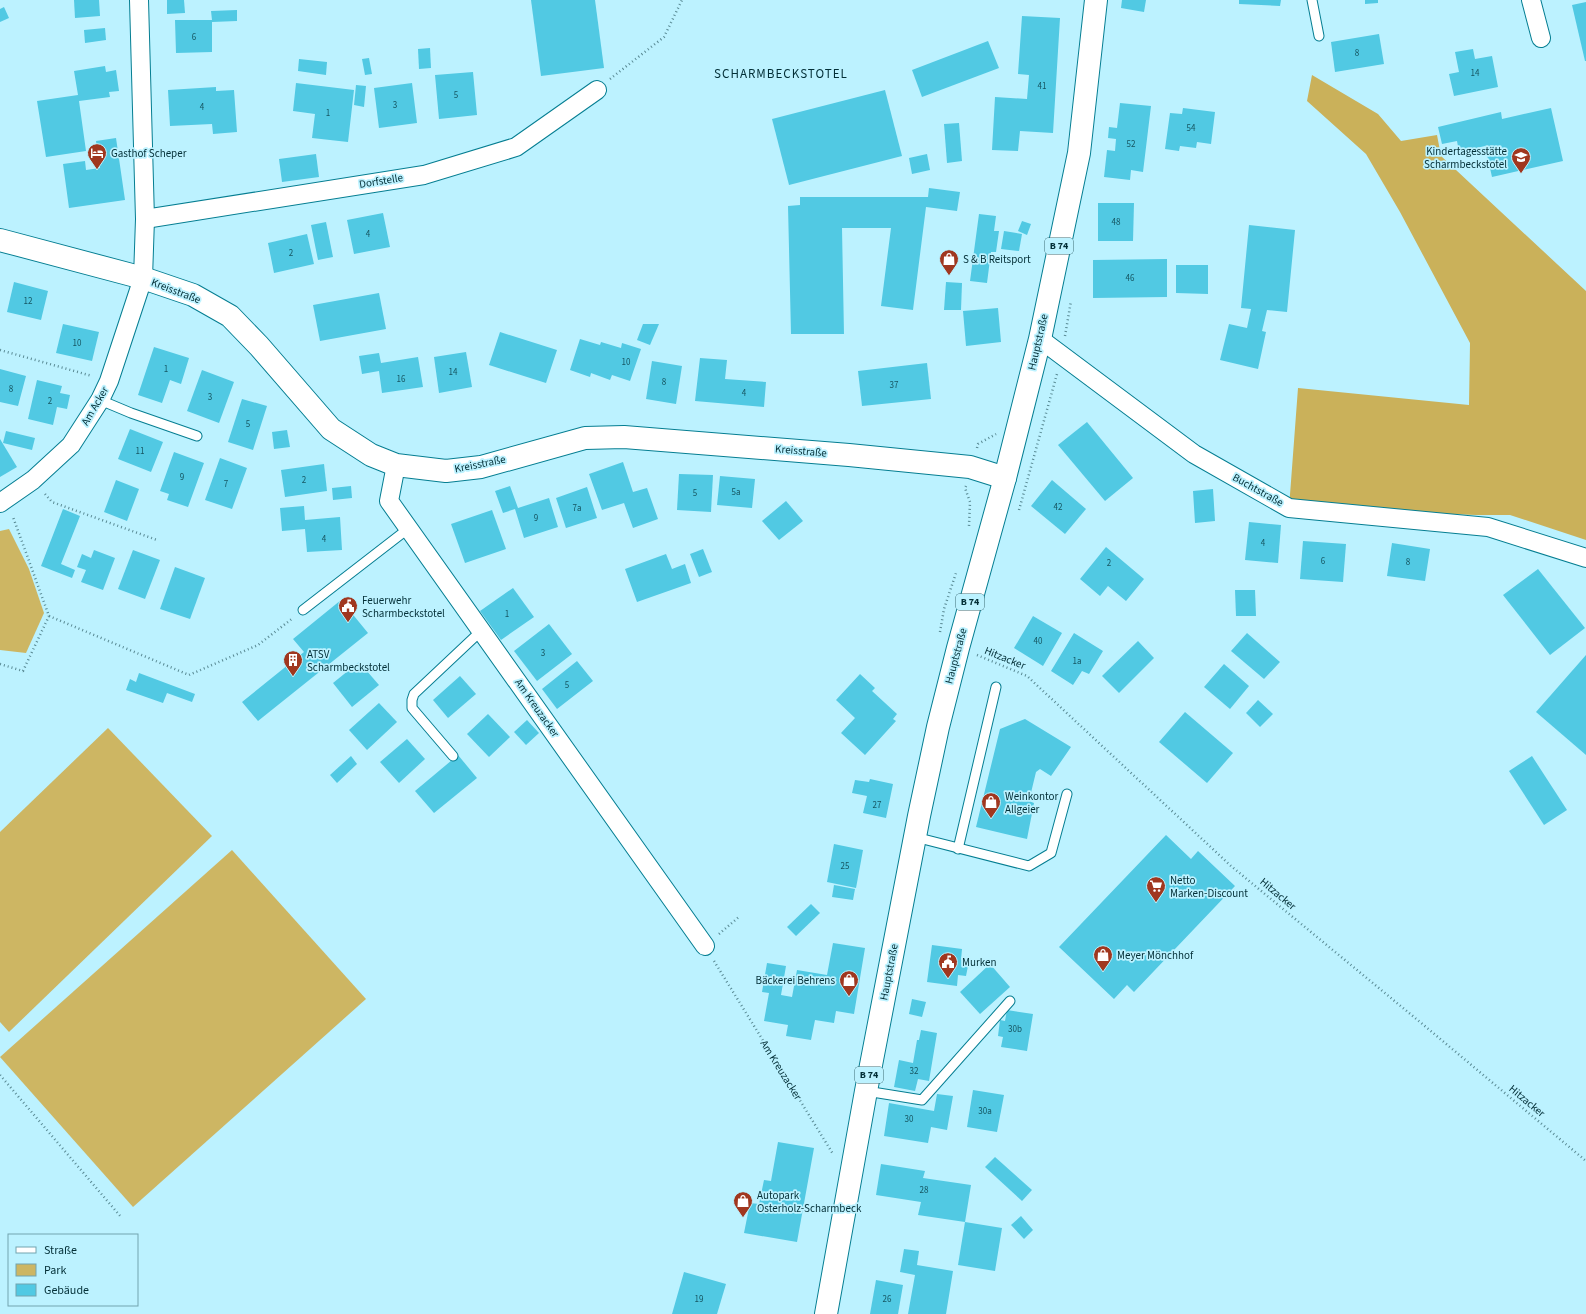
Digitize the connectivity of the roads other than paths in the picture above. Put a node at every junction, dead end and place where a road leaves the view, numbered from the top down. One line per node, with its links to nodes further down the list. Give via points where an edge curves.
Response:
1 (139, 0): 8 (street, Am Acker)
2 (1096, 0): 11 (main road, Hauptstraße / B 74, via 1079,153)
3 (1312, 0): 5 (lane)
4 (1531, 0): 6 (street)
5 (1319, 36)
6 (1541, 38)
7 (597, 90): 8 (street, Dorfstelle, via 516,147 424,175)
8 (145, 219): 10 (street, Am Acker)
9 (0, 240): 10 (main road, Kreisstraße)
10 (143, 278): 12 (street, Am Acker, via 109,381); 14 (main road, Kreisstraße, via 193,295 230,316 331,429 371,455)
11 (1040, 339): 15 (main road, Hauptstraße / B 74); 18 (street, Buchtstraße, via 1194,454 1289,508 1488,526)
12 (100, 400): 13 (lane); 16 (street, Am Acker, via 71,445 33,480)
13 (197, 436)
14 (396, 465): 15 (main road, Kreisstraße, via 446,471 480,466 585,438 624,437 970,467); 17 (street, Am Kreuzacker, via 389,501)
15 (1005, 478): 24 (main road, Hauptstraße / B 74, via 938,727)
16 (3, 501)
17 (409, 528): 19 (lane); 20 (street, Am Kreuzacker)
18 (1586, 558)
19 (303, 610)
20 (482, 630): 22 (lane, via 414,694 412,700 412,708); 26 (street, Am Kreuzacker)
21 (996, 687): 25 (lane)
22 (453, 756)
23 (1067, 794): 25 (lane, via 1051,853 1029,866)
24 (915, 837): 25 (lane); 28 (main road, Hauptstraße / B 74)
25 (958, 849)
26 (706, 946)
27 (1010, 1001): 28 (lane, via 922,1100)
28 (866, 1091): 29 (main road, Hauptstraße / B 74)
29 (826, 1314)

